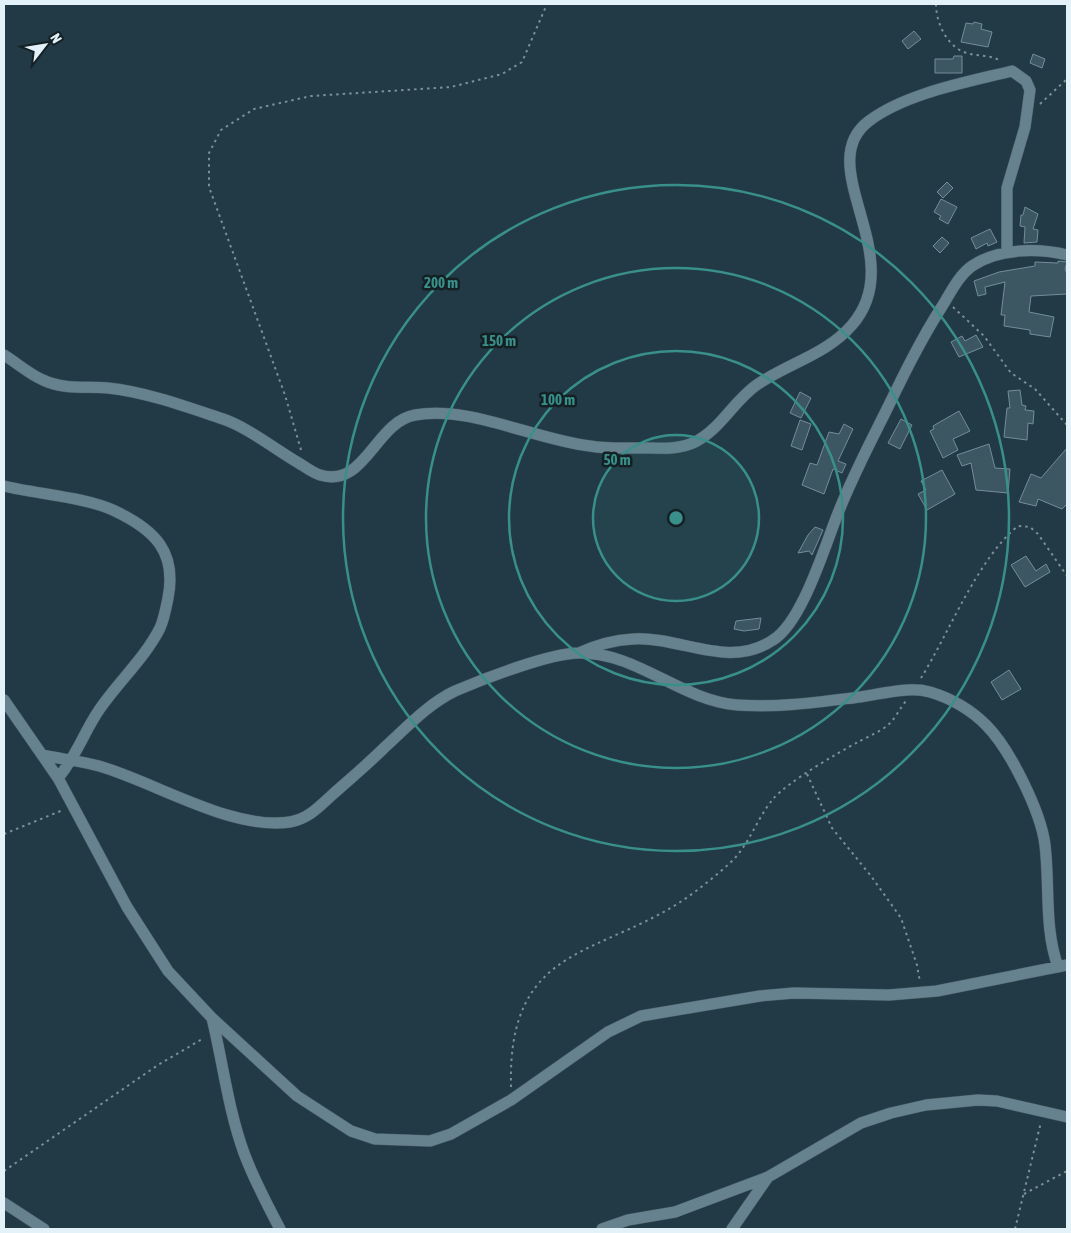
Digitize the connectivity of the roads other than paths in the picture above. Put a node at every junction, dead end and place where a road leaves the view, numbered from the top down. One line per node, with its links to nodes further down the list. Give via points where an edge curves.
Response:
1 (1007, 252): 2 (street); 3 (street, via 1007,188 1025,127 1030,90 1026,81 1012,71 917,97 871,119 860,129 851,144 849,158 873,278 862,312 838,340 746,393 714,429 680,447 589,446 431,412 410,415 394,424 383,433 370,454 352,470 340,475 322,476 228,420 109,388 69,388 44,380); 5 (street, via 972,266 956,283 912,359 858,467 798,610 782,633 759,647 735,653 633,639 595,646)
2 (1067, 255)
3 (4, 356)
4 (4, 486): 8 (street, via 114,510 149,532 160,544 171,570 161,627 100,709)
5 (579, 653): 8 (street, via 538,661 454,692 407,724 315,811 294,822 270,825 234,817 100,766); 10 (street, via 628,662 697,696 738,705 794,706 913,691 928,692 965,708 999,740 1029,797 1045,843 1046,905 1052,943)
6 (4, 700): 7 (street)
7 (42, 755): 8 (street); 9 (street)
8 (72, 762): 9 (street)
9 (58, 778): 11 (street, via 147,940 168,971)
10 (1063, 966): 11 (street, via 922,993 760,996 641,1016 608,1032 511,1100 451,1134 430,1141 375,1140 351,1131 297,1096)
11 (212, 1018): 16 (street, via 244,1152 255,1182)
12 (1067, 1118): 13 (street, via 978,1100 926,1105 891,1112 861,1123)
13 (768, 1177): 17 (street, via 675,1212 628,1220); 18 (street)
14 (4, 1203): 15 (street)
15 (44, 1229)
16 (280, 1229)
17 (602, 1229)
18 (732, 1229)

